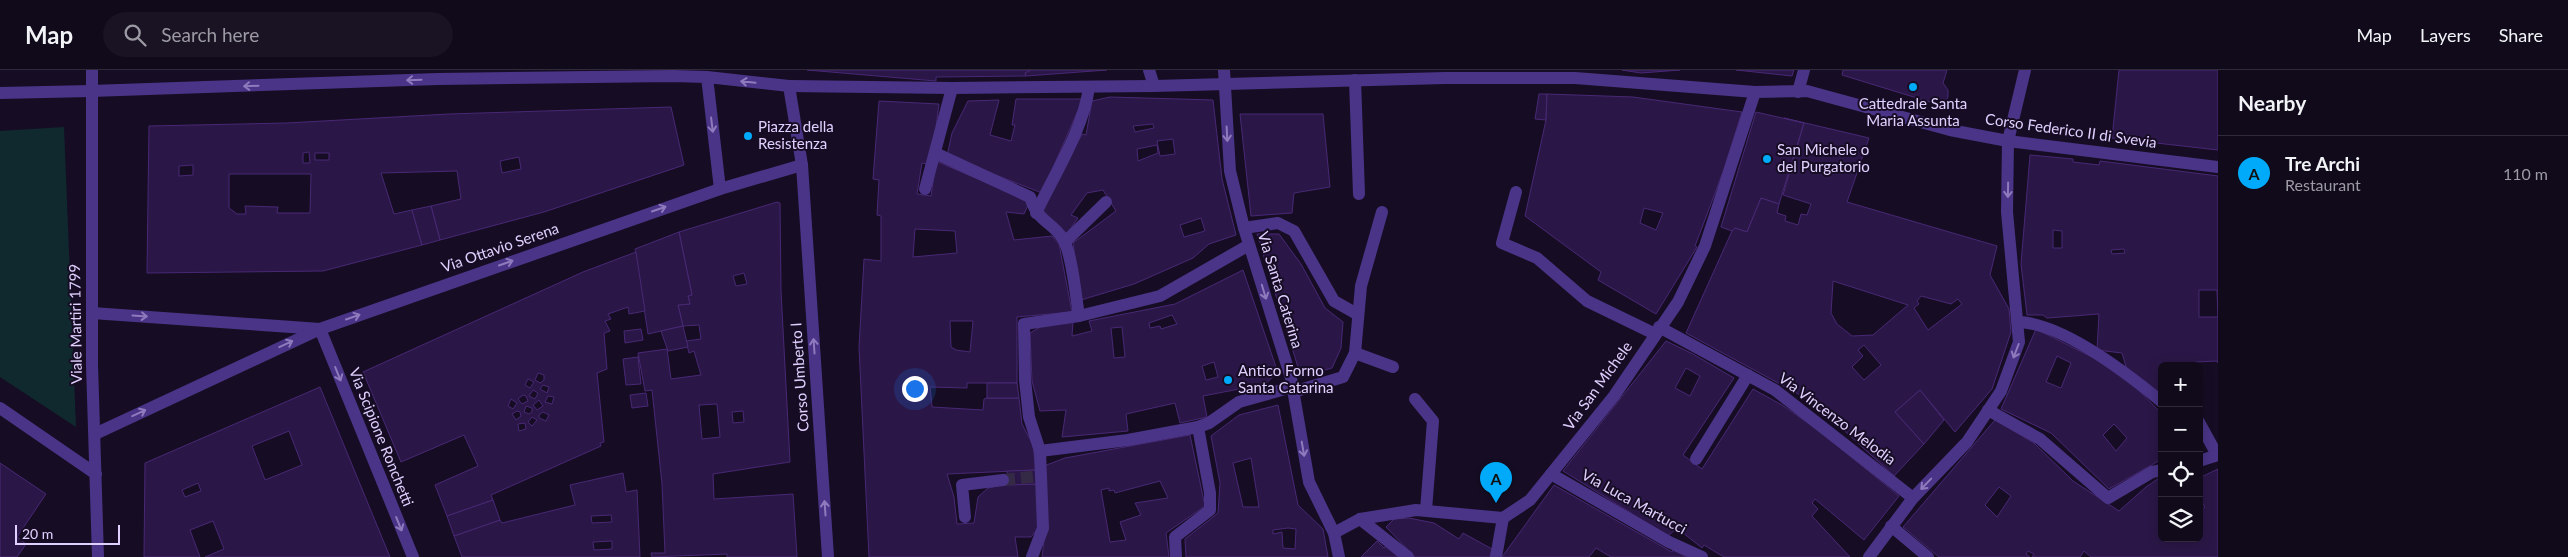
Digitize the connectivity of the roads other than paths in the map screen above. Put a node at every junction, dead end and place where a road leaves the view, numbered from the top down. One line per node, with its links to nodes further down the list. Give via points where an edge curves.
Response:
1 (92, 70): 16 (street, Viale Martiri 1799)
2 (1149, 70): 12 (street)
3 (1224, 70): 13 (street, Via Santa Caterina)
4 (1804, 70): 19 (street)
5 (2025, 70): 20 (street)
6 (672, 73): 7 (street); 9 (street)
7 (438, 74): 16 (street, one-way to 16)
8 (1300, 76): 10 (street, Corso Federico II di Svevia); 13 (street, Corso Federico II di Svevia)
9 (707, 77): 11 (street, one-way to 9); 24 (street, one-way to 24)
10 (1355, 80): 18 (street, Corso Federico II di Svevia, via 1574,78); 27 (street)
11 (789, 86): 15 (street, Corso Federico II di Svevia); 22 (street)
12 (1154, 86): 13 (street, Corso Federico II di Svevia); 14 (street, Corso Federico II di Svevia)
13 (1225, 86): 31 (street, Via Santa Caterina, one-way to 31, via 1230,171)
14 (1089, 87): 15 (street, Corso Federico II di Svevia); 30 (street, via 1088,100 1074,135)
15 (952, 88): 21 (street)
16 (91, 91): 17 (street); 34 (street, Viale Martiri 1799)
17 (0, 92)
18 (1755, 92): 19 (street, Corso Federico II di Svevia); 39 (street, Via San Michele, via 1704,246 1678,302)
19 (1798, 92): 20 (street, Corso Federico II di Svevia, via 1807,91 1950,130)
20 (2008, 141): 23 (street, Corso Federico II di Svevia); 37 (street, one-way to 37, via 2008,221)
21 (935, 153): 25 (street); 30 (street, via 1028,195)
22 (802, 165): 24 (street); 68 (street, Corso Umberto I, one-way to 22)
23 (2218, 167)
24 (720, 188): 38 (street, Via Ottavio Serena, one-way to 24)
25 (925, 189)
26 (1516, 192): 39 (street, Via Vincenzo Melodia, via 1502,242 1536,258 1587,301)
27 (1359, 194)
28 (1106, 202): 32 (street)
29 (1382, 212): 35 (street, via 1361,286)
30 (1036, 213): 32 (street)
31 (1244, 228): 33 (street, Via Santa Caterina); 35 (street, via 1278,223 1294,230 1334,301)
32 (1065, 242): 36 (street)
33 (1249, 245): 36 (street, via 1160,296); 43 (street, Via Santa Caterina, one-way to 43)
34 (92, 313): 38 (street, Via Ottavio Serena, one-way to 38); 50 (street, Viale Martiri 1799)
35 (1357, 314): 40 (street)
36 (1079, 316): 51 (street, via 1024,324 1029,417)
37 (2018, 322): 45 (street, via 2036,323 2095,353 2122,369); 47 (street, one-way to 47, via 2019,342 2001,390)
38 (320, 329): 50 (street, Via Ottavio Serena, one-way to 38); 67 (street, Via Scipione Ronchetti, one-way to 67)
39 (1657, 330): 42 (street, Via Vincenzo Melodia); 57 (street, Via San Michele, via 1614,396)
40 (1355, 353): 41 (street); 43 (street, via 1342,377)
41 (1393, 367)
42 (1748, 375): 53 (street); 59 (street, Via Vincenzo Melodia, via 1775,390)
43 (1292, 389): 48 (street, via 1239,402); 65 (street, Via Santa Caterina, one-way to 65, via 1309,482)
44 (1416, 399): 60 (street, via 1433,421)
45 (2158, 399)
46 (0, 408): 56 (street)
47 (1988, 410): 55 (street, via 2040,439 2108,498); 59 (street, one-way to 59, via 1967,442)
48 (1198, 427): 51 (street); 70 (street, via 1210,510 1175,537)
49 (2203, 429): 52 (street)
50 (95, 434): 56 (street, Viale Martiri 1799)
51 (1040, 451): 69 (street, via 1043,528)
52 (2217, 455): 54 (street)
53 (1696, 458)
54 (2203, 460)
55 (2158, 471)
56 (96, 474): 66 (street, Viale Martiri 1799)
57 (1551, 474): 62 (street, Via San Michele, via 1530,500); 74 (street, Via Luca Martucci, via 1669,542)
58 (1003, 480): 61 (street, via 962,485)
59 (1913, 498): 64 (street)
60 (1426, 510): 62 (street); 63 (street)
61 (965, 517)
62 (1503, 518): 73 (street)
63 (1360, 519): 65 (street); 72 (street)
64 (1891, 526): 75 (street); 76 (street)
65 (1334, 533): 71 (street, Via Santa Caterina)
66 (98, 557)
67 (413, 557)
68 (828, 557)
69 (1032, 557)
70 (1176, 557)
71 (1339, 557)
72 (1408, 557)
73 (1496, 557)
74 (1702, 557)
75 (1869, 557)
76 (1928, 557)

